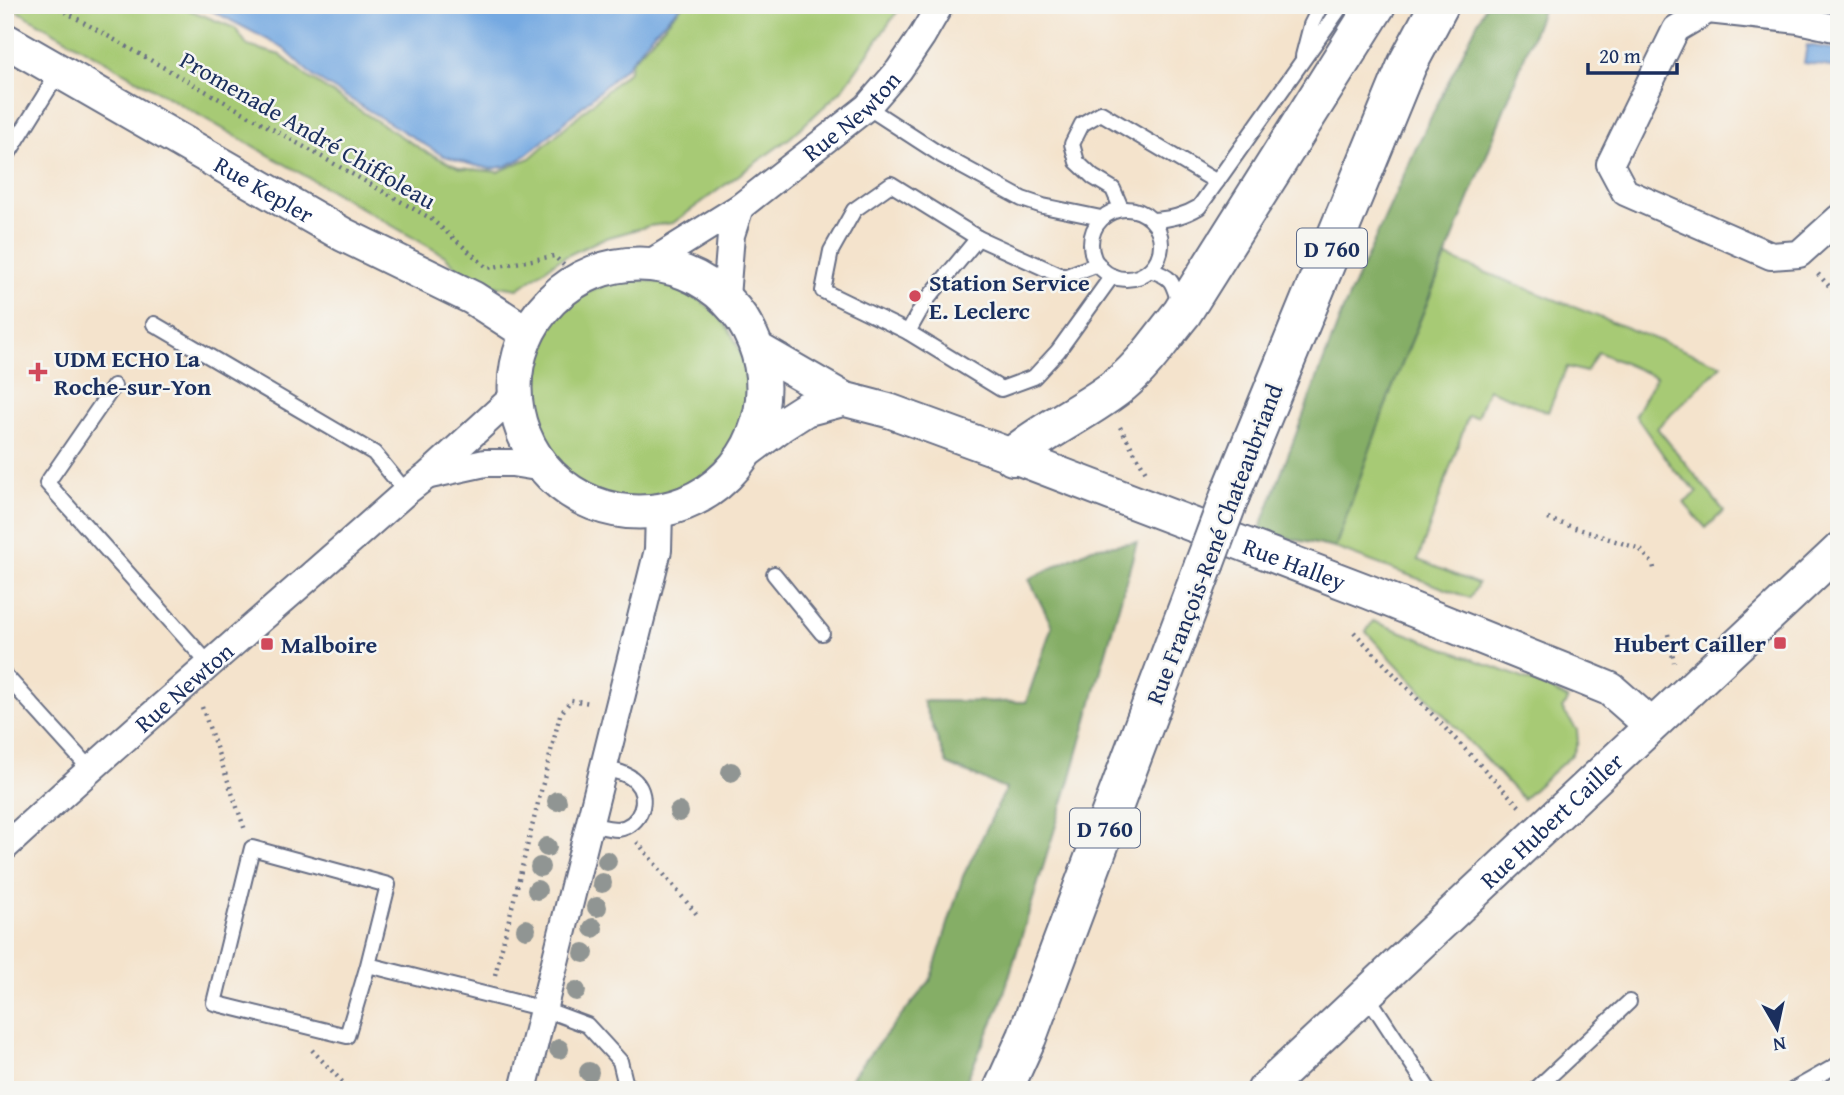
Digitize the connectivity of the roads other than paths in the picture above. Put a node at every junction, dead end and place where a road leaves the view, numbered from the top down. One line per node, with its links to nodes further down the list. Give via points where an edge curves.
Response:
1 (940, 5): 11 (street, Rue Newton, via 899,70)
2 (1321, 5): 9 (lane)
3 (1342, 5): 9 (lane)
4 (1376, 5): 25 (main road)
5 (1440, 5): 57 (main road, Rue François-René Chateaubriand / D 760, bridge, via 1407,65 1231,493 1027,1037)
6 (1800, 13): 7 (street); 17 (street, via 1709,10 1675,29 1610,164 1625,192 1771,256 1798,254)
7 (1839, 29)
8 (5, 40): 10 (street, Rue Kepler)
9 (1301, 64): 13 (lane)
10 (59, 72): 12 (lane); 28 (street, Rue Kepler, via 344,235 473,298)
11 (867, 107): 14 (street, Rue Newton); 16 (lane, via 941,155 1022,199)
12 (5, 159)
13 (1217, 182): 15 (lane, via 1101,113 1082,124 1072,144 1077,163 1113,189); 18 (lane, via 1199,207 1186,215)
14 (740, 207): 20 (street, Rue Newton); 24 (street, via 731,235)
15 (1121, 208): 16 (lane); 18 (lane)
16 (1101, 218): 21 (lane, via 1091,237)
17 (1839, 218)
18 (1153, 220): 22 (lane, via 1159,229 1161,251)
19 (978, 238): 21 (lane, via 1064,277); 27 (lane, via 925,302); 27 (lane, via 891,184 854,210 831,251 822,291)
20 (650, 263): 24 (street, via 691,274); 28 (street, via 601,269 578,279 548,302)
21 (1098, 264): 23 (lane)
22 (1150, 270): 23 (lane, via 1130,279); 25 (lane, via 1172,282)
23 (1112, 276): 27 (lane, via 1034,377 1001,389)
24 (726, 298): 29 (street, via 746,321)
25 (1182, 313): 34 (main road, via 1124,382)
26 (154, 324): 37 (lane, via 374,453)
27 (908, 332)
28 (527, 333): 31 (street, via 516,363)
29 (759, 350): 32 (street, Rue Halley); 33 (street, via 764,384 761,417)
30 (114, 386): 42 (lane, via 47,483)
31 (514, 396): 35 (street, via 523,435); 36 (street, Rue Newton)
32 (844, 399): 33 (street, Rue Halley, via 806,409); 34 (street, Rue Halley)
33 (749, 449): 38 (street, via 726,478 695,500)
34 (1013, 456): 44 (street, Rue Halley, via 1588,680 1611,690)
35 (543, 468): 36 (street, Rue Newton, via 485,463); 38 (street, via 576,496 616,511)
36 (428, 475): 37 (street, Rue Newton)
37 (406, 492): 42 (street, Rue Newton)
38 (659, 511): 46 (street, via 658,550)
39 (1839, 550): 44 (street, Rue Hubert Cailler)
40 (774, 574): 41 (lane)
41 (822, 633)
42 (202, 671): 45 (street, Rue Newton)
43 (5, 675): 45 (lane)
44 (1651, 725): 50 (street, Rue Hubert Cailler)
45 (90, 769): 48 (street, Rue Newton)
46 (604, 769): 47 (street); 47 (lane, via 636,782 642,808 625,827)
47 (590, 824): 52 (street)
48 (5, 847)
49 (368, 965): 49 (lane, via 388,885 252,848 214,1003 347,1036); 52 (lane)
50 (1367, 995): 58 (street, Rue Hubert Cailler); 59 (lane)
51 (1629, 1002): 60 (lane)
52 (544, 1009): 55 (street); 56 (lane, via 587,1025 620,1061)
53 (1839, 1064): 54 (lane)
54 (1809, 1086): 61 (lane)
55 (523, 1090)
56 (627, 1090)
57 (1003, 1090)
58 (1264, 1090)
59 (1429, 1090)
60 (1535, 1090)
61 (1793, 1090)

